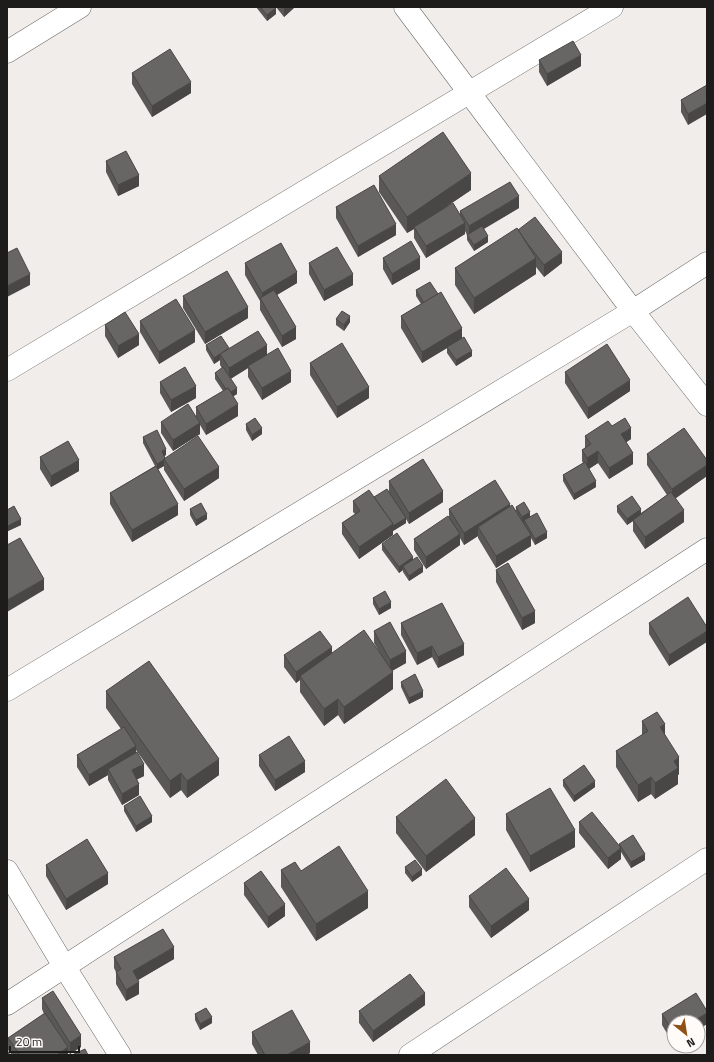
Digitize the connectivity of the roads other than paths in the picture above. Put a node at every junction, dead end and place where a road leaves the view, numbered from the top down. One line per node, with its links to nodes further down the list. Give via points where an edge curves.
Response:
1 (80, 7): 4 (street)
2 (406, 7): 5 (street)
3 (612, 7): 5 (street)
4 (7, 52)
5 (470, 92): 7 (street); 8 (street)
6 (707, 263): 7 (street)
7 (634, 311): 9 (street); 11 (street)
8 (7, 370)
9 (707, 405)
10 (707, 549): 14 (street)
11 (7, 690)
12 (707, 859): 17 (street)
13 (7, 871): 14 (street)
14 (64, 966): 15 (street); 16 (street)
15 (7, 1004)
16 (120, 1055)
17 (410, 1055)

